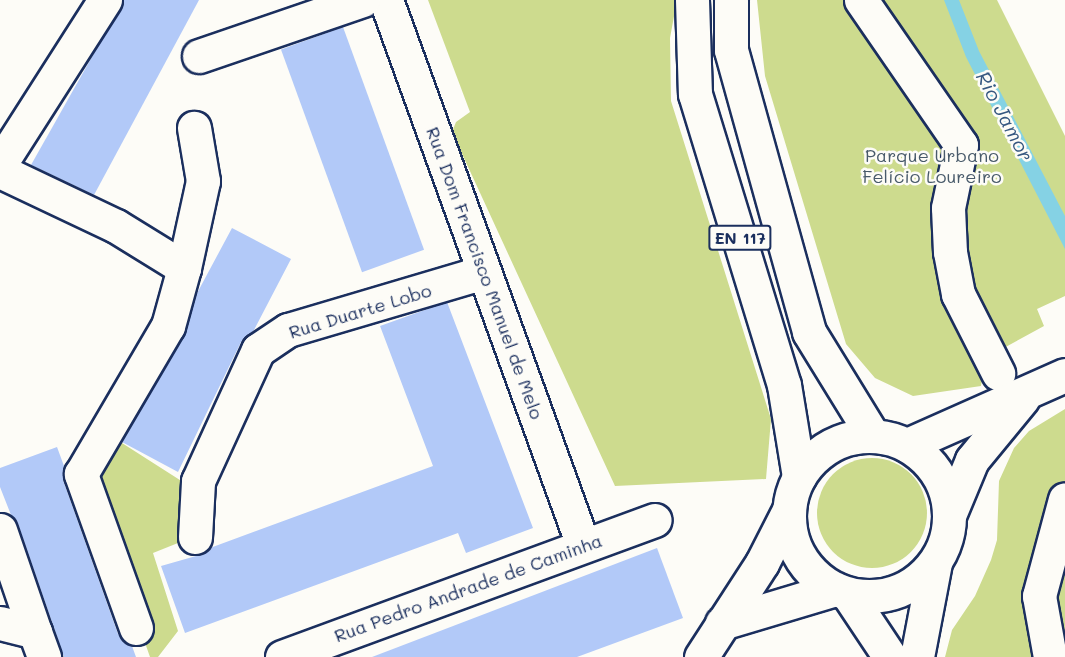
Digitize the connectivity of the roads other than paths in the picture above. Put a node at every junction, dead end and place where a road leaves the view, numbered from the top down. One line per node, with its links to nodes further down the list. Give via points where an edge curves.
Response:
1 (105, 0): 9 (street)
2 (363, 0): 7 (street)
3 (386, 0): 12 (street, Rua Dom Francisco Manuel de Melo)
4 (692, 0): 18 (street, EN 117, via 695,94 784,385)
5 (731, 0): 16 (street, EN 117, via 731,50 809,332)
6 (861, 0): 13 (street, via 962,145 948,208 950,252 958,294)
7 (199, 56)
8 (194, 128): 11 (street, via 203,181)
9 (0, 164)
10 (0, 171): 11 (street, via 116,226)
11 (184, 268): 30 (street, via 168,326 81,474)
12 (484, 272): 24 (street, Rua Duarte Lobo, via 288,330 258,350 198,481); 25 (street, Rua Dom Francisco Manuel de Melo)
13 (998, 373)
14 (1065, 375): 15 (street)
15 (1026, 394): 17 (street); 21 (street, via 972,460)
16 (873, 436): 17 (street, EN 117); 18 (street, EN 117, via 851,438 830,446)
17 (907, 445): 21 (street, EN 117, via 929,462 944,485)
18 (799, 477): 20 (street, EN 117)
19 (1065, 499): 37 (street, via 1039,596)
20 (789, 510): 27 (street, EN 117, via 791,534 800,557 814,575); 29 (street, via 762,563)
21 (950, 513): 26 (street, EN 117, via 947,539)
22 (655, 520): 25 (street, Rua Pedro Andrade de Caminha)
23 (0, 530): 31 (street)
24 (195, 537)
25 (584, 545): 32 (street, Rua Pedro Andrade de Caminha)
26 (935, 563): 27 (street, EN 117, via 918,580 896,592 873,597); 36 (street, EN 117)
27 (842, 592): 29 (street); 35 (street, EN 117)
28 (0, 623): 31 (street)
29 (722, 623): 34 (street)
30 (136, 628)
31 (40, 644)
32 (326, 650): 33 (street, Rua Pedro Andrade de Caminha)
33 (282, 657)
34 (701, 657)
35 (890, 657)
36 (917, 657)
37 (1050, 657)

